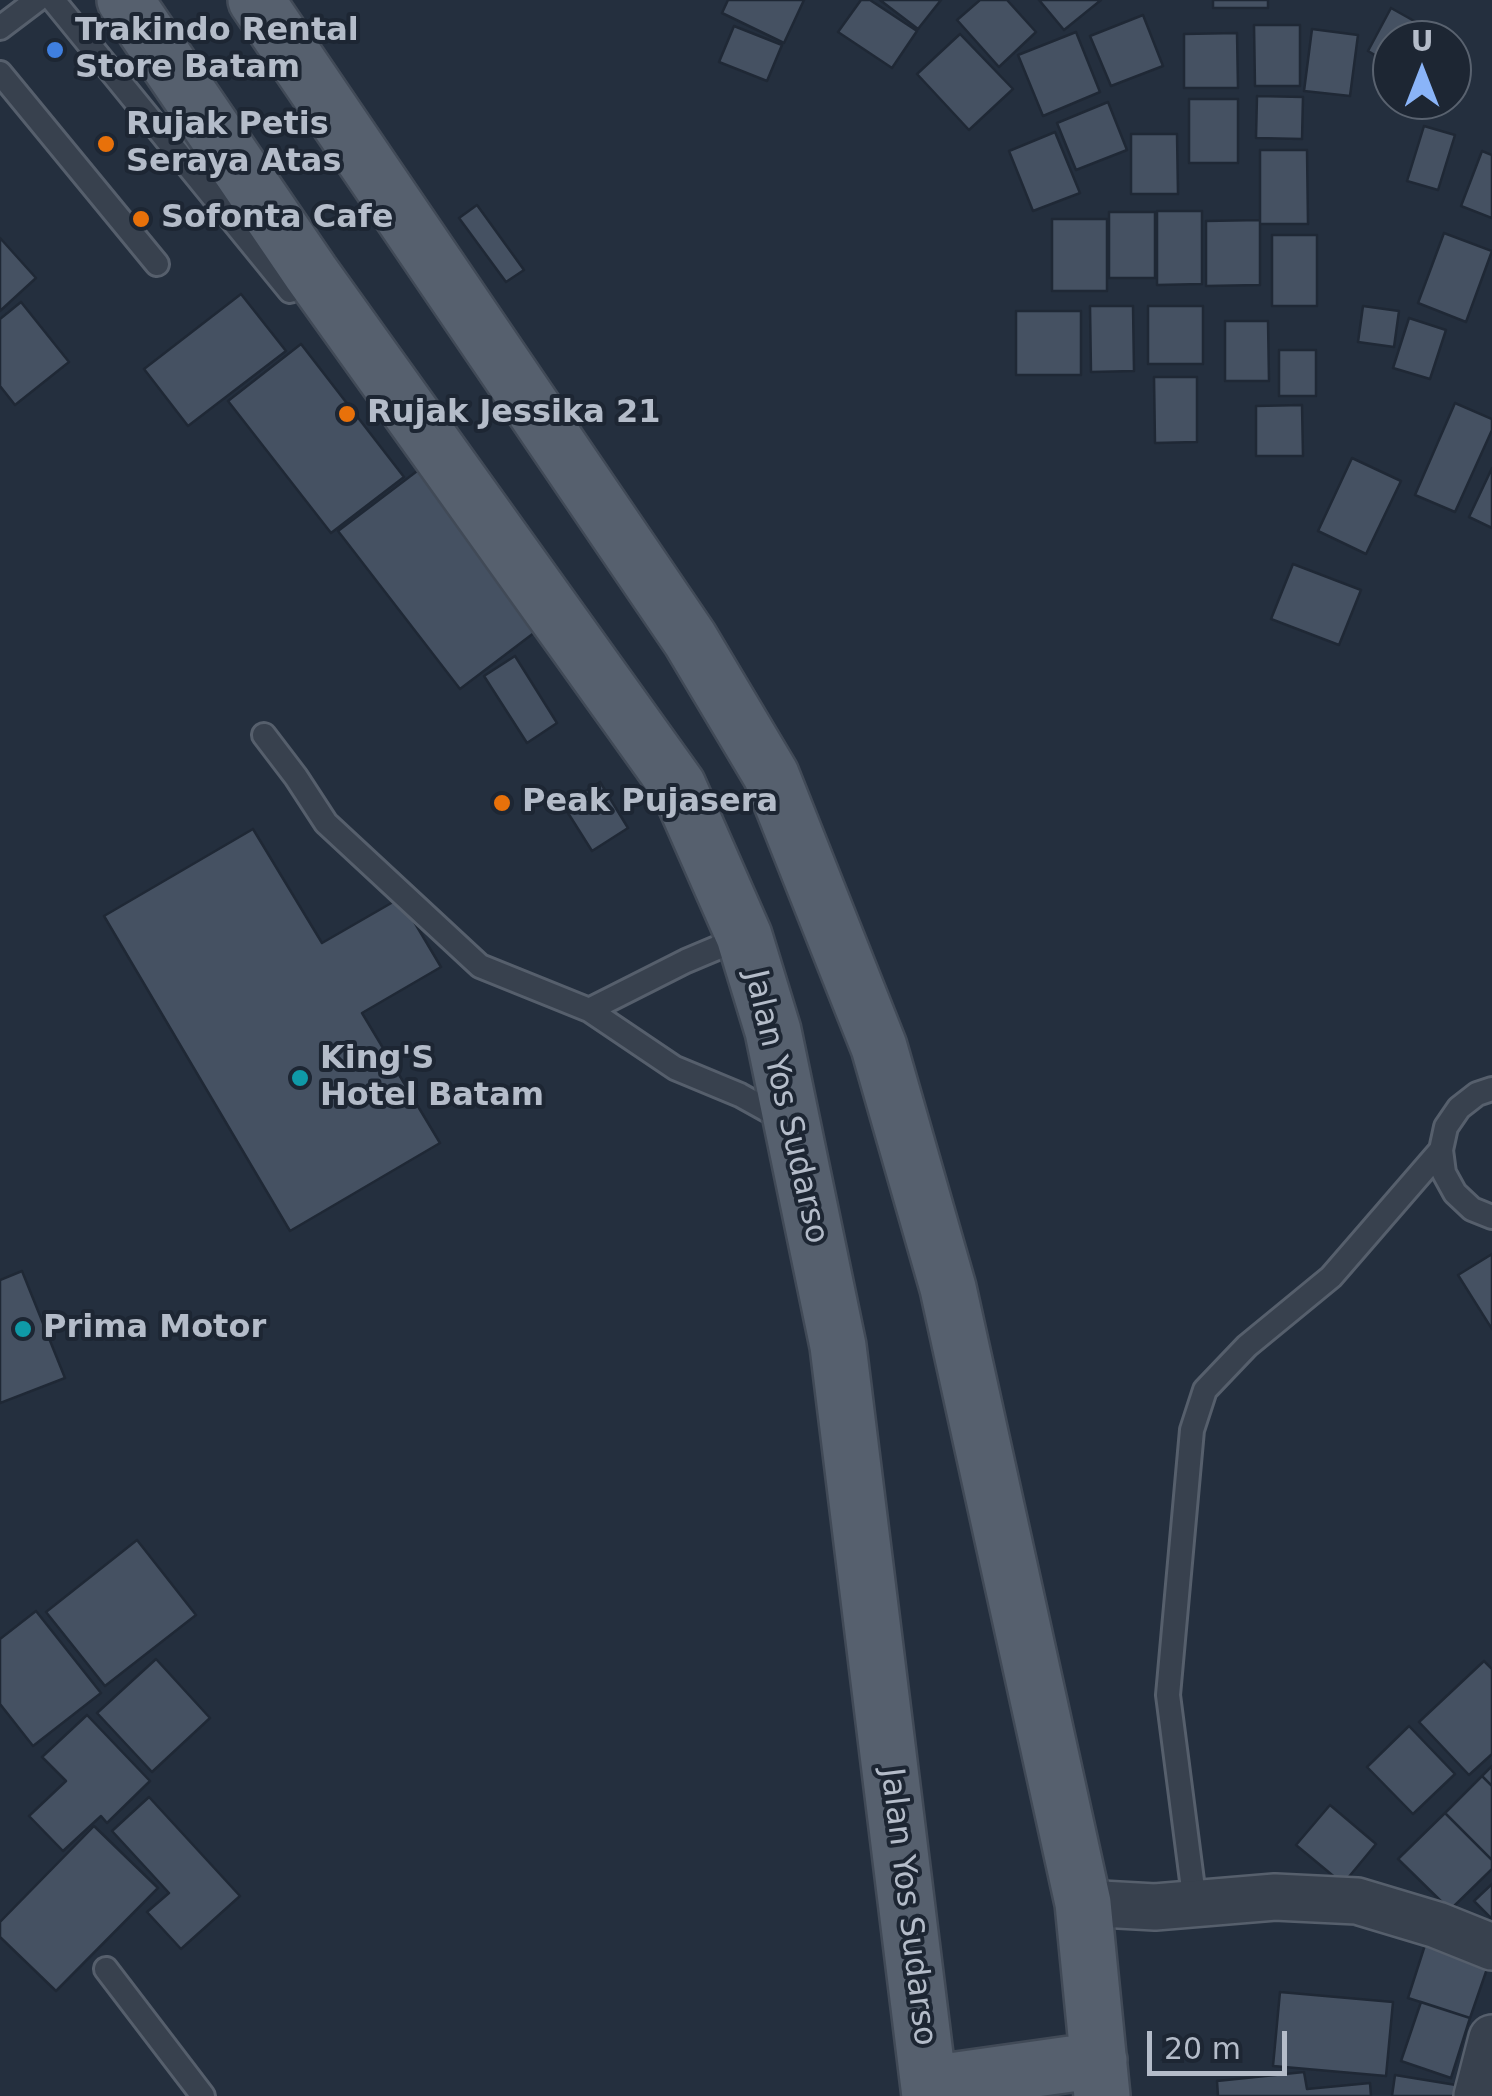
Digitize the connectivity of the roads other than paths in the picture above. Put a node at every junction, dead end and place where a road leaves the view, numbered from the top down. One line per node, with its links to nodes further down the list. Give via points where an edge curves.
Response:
1 (37, 0): 5 (lane)
2 (52, 0): 8 (lane, via 290,291)
3 (125, 0): 8 (main road, Jalan Yos Sudarso)
4 (256, 0): 16 (main road, via 690,639 771,775 879,1047 948,1288)
5 (0, 28)
6 (0, 73): 7 (lane)
7 (157, 264)
8 (310, 273): 10 (main road, Jalan Yos Sudarso, via 678,786)
9 (264, 735): 11 (lane, via 326,823 480,966)
10 (744, 936): 11 (lane); 13 (main road, Jalan Yos Sudarso)
11 (588, 1010): 13 (lane, via 676,1068)
12 (1492, 1089): 14 (lane, via 1458,1108)
13 (792, 1124): 22 (main road, Jalan Yos Sudarso, via 838,1346)
14 (1441, 1150): 15 (lane, via 1456,1193); 17 (lane, via 1331,1277 1205,1390 1192,1430 1168,1695)
15 (1492, 1217)
16 (1084, 1904): 17 (street); 21 (main road)
17 (1196, 1904): 18 (street, via 1274,1897 1357,1901)
18 (1492, 1947)
19 (106, 1969): 23 (lane)
20 (1492, 2038): 24 (street)
21 (1100, 2078): 22 (main road)
22 (930, 2090)
23 (203, 2096)
24 (1477, 2096)

